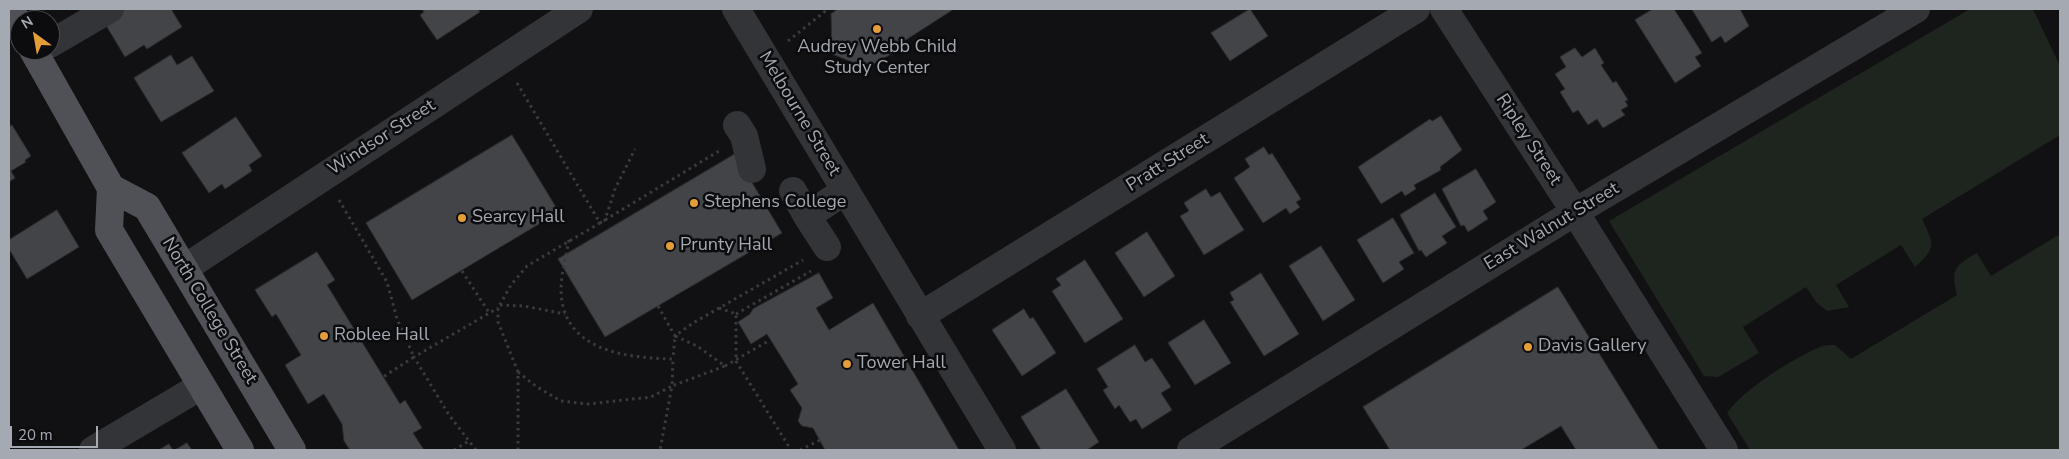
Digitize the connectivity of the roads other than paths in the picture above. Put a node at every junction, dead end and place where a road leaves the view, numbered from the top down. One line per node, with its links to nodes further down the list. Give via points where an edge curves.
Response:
1 (110, 9): 7 (street)
2 (579, 9): 17 (street, Windsor Street)
3 (736, 9): 13 (street, Melbourne Street)
4 (1416, 9): 18 (street, Pratt Street)
5 (1444, 9): 14 (street, Ripley Street)
6 (1916, 9): 14 (street, East Walnut Street)
7 (60, 38)
8 (46, 60): 11 (main road)
9 (741, 131): 10 (street)
10 (752, 169)
11 (111, 188): 17 (main road, North College Street, via 147,207); 19 (main road, via 109,230)
12 (793, 191): 15 (street)
13 (845, 191): 15 (street); 18 (street, Melbourne Street)
14 (1575, 212): 24 (street, East Walnut Street); 25 (street, Ripley Street)
15 (807, 216): 16 (street)
16 (822, 257)
17 (185, 268): 22 (main road, North College Street)
18 (920, 316): 23 (street, Melbourne Street)
19 (202, 386): 20 (street); 21 (main road)
20 (93, 450)
21 (240, 450)
22 (292, 450)
23 (1002, 450)
24 (1191, 450)
25 (1724, 450)

